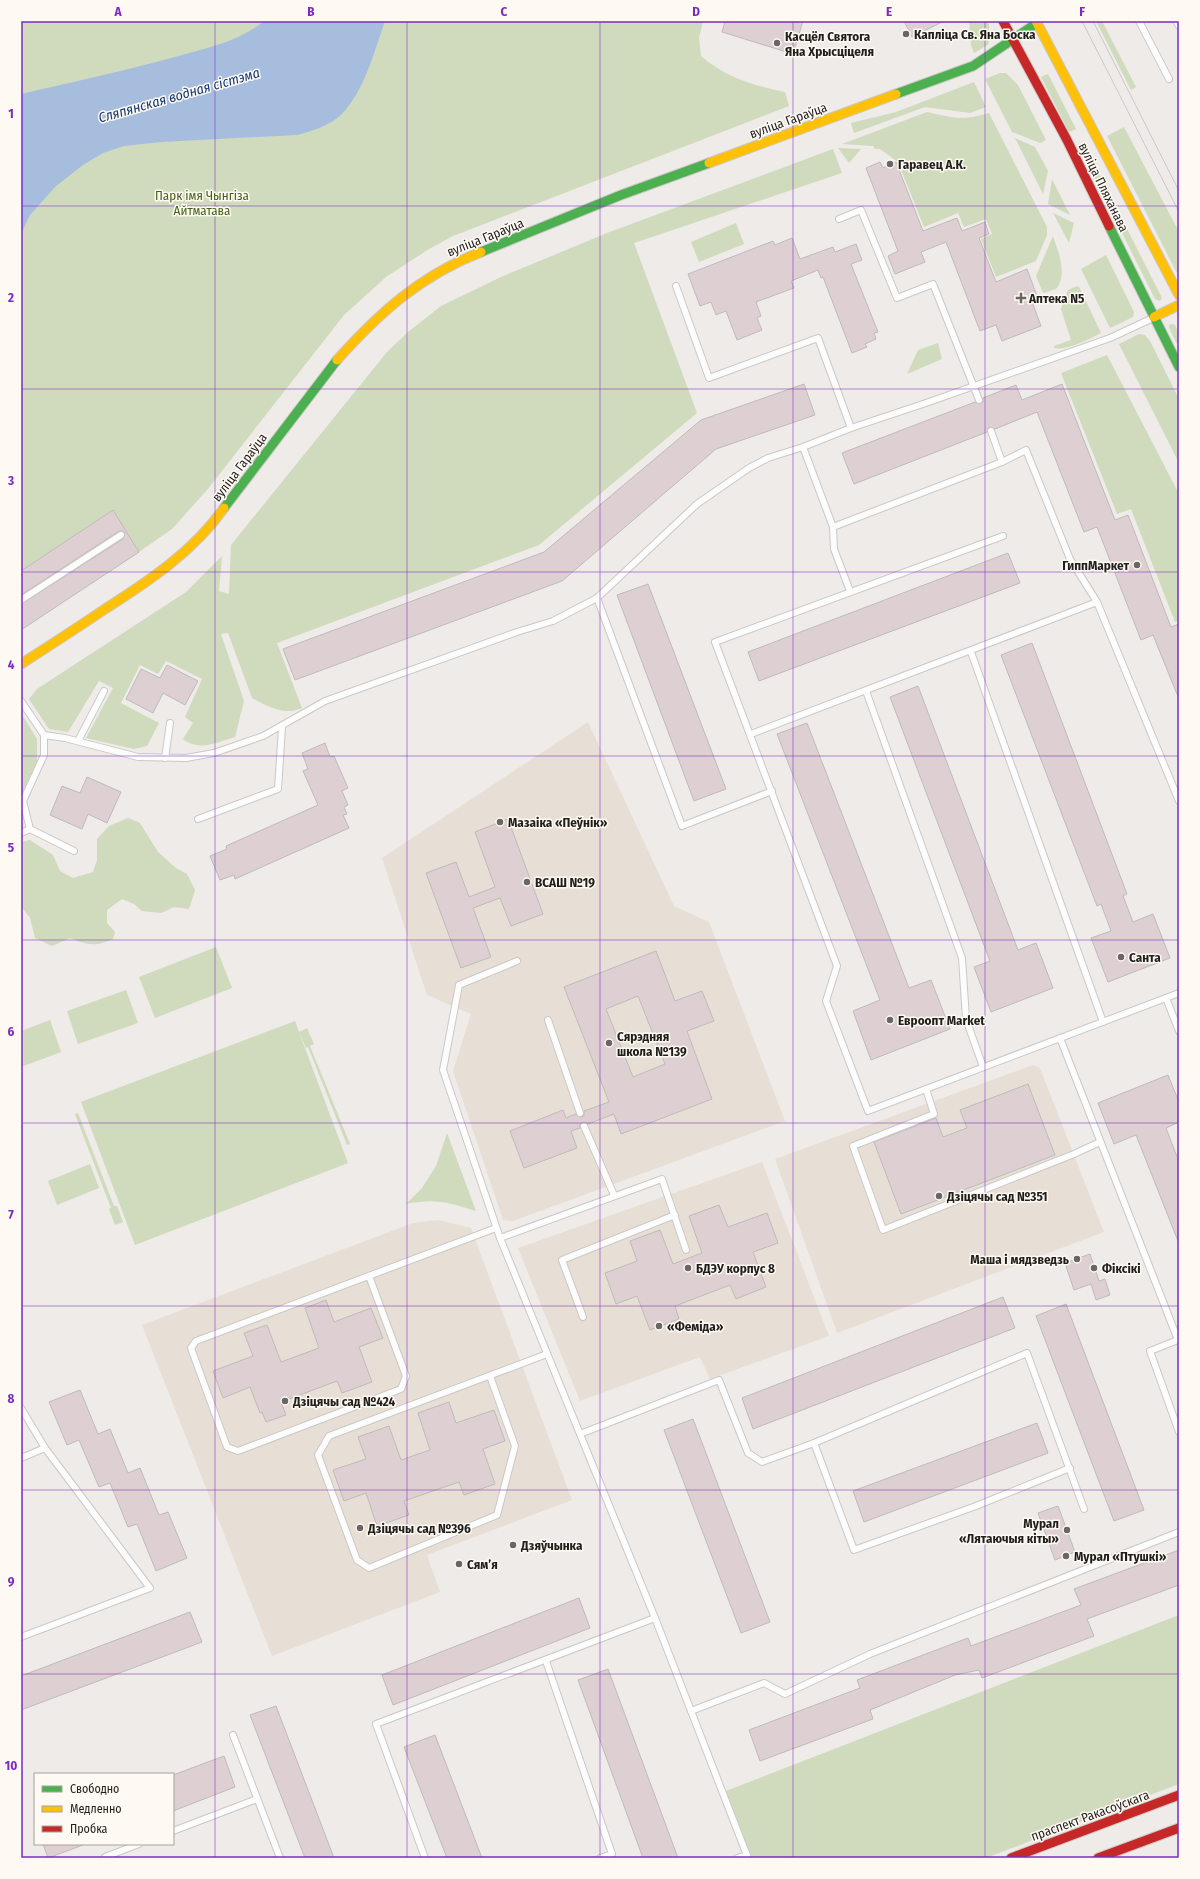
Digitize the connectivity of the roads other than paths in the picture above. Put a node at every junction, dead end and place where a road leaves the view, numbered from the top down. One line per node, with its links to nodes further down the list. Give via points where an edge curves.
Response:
1 (1003, 21): 6 (street, вуліца Пляханава)
2 (1139, 21): 7 (lane)
3 (1176, 21): 5 (lane)
4 (1038, 22): 6 (street, вуліца Гараўца); 10 (street, вуліца Пляханава)
5 (1179, 26)
6 (1012, 39): 12 (street, вуліца Пляханава, via 1066,140); 28 (street, вуліца Гараўца, via 973,66 621,195 454,262 425,280 389,307 361,333 325,374 215,521 185,552 150,580)
7 (1169, 79)
8 (839, 219): 14 (lane, via 861,210 897,298 933,284)
9 (676, 286): 16 (lane, via 709,378 818,338)
10 (1179, 295)
11 (1179, 305): 12 (street)
12 (1154, 317): 13 (street, вуліца Пляханава); 14 (lane, via 1110,338)
13 (1179, 367)
14 (974, 385): 15 (lane); 16 (lane)
15 (979, 400)
16 (851, 428): 18 (lane)
17 (991, 430): 19 (lane)
18 (803, 447): 20 (lane); 24 (lane, via 768,458 749,468 697,504)
19 (1002, 462): 20 (lane); 26 (lane, via 1026,450 1070,559)
20 (833, 526): 23 (lane, via 834,549)
21 (120, 535): 25 (lane)
22 (1003, 536): 23 (lane)
23 (850, 591): 34 (lane, via 715,642)
24 (597, 598): 33 (lane, via 553,622 517,632 325,702); 38 (lane, via 682,826)
25 (21, 600)
26 (1097, 602): 27 (lane); 39 (lane)
27 (971, 652): 30 (lane); 48 (lane)
28 (21, 664)
29 (104, 691): 36 (lane)
30 (866, 691): 34 (lane); 51 (lane, via 962,958 966,1019)
31 (21, 700): 35 (lane)
32 (170, 723): 37 (lane)
33 (282, 727): 37 (lane, via 236,747 214,753 186,758); 40 (lane, via 278,789)
34 (751, 734): 38 (lane)
35 (44, 735): 36 (lane); 41 (lane, via 44,755 23,802)
36 (78, 741): 37 (lane, via 138,757)
37 (165, 758)
38 (772, 790): 52 (lane, via 837,966 826,1001 868,1111)
39 (1179, 801)
40 (198, 819)
41 (30, 829): 42 (lane); 43 (lane)
42 (21, 833)
43 (74, 851)
44 (517, 961): 58 (lane, via 459,985 443,1070)
45 (1179, 993): 46 (lane)
46 (1166, 998): 48 (lane); 49 (lane)
47 (548, 1020): 53 (lane)
48 (1103, 1022): 50 (lane)
49 (1179, 1031)
50 (1060, 1038): 51 (lane); 55 (lane)
51 (983, 1067): 52 (lane)
52 (926, 1089): 55 (lane, via 934,1114 852,1146 883,1230)
53 (580, 1113)
54 (584, 1126): 56 (lane)
55 (1100, 1142): 63 (lane)
56 (614, 1196): 57 (lane, via 662,1179); 59 (lane)
57 (675, 1215): 60 (lane); 62 (lane, via 562,1260)
58 (496, 1228): 59 (lane); 61 (lane)
59 (500, 1238): 64 (lane)
60 (686, 1250)
61 (369, 1276): 61 (lane, via 406,1376 401,1389 238,1451 227,1447 191,1348 196,1341)
62 (583, 1317)
63 (1176, 1324): 67 (lane, via 1178,1340 1150,1351)
64 (547, 1354): 65 (lane); 68 (lane)
65 (490, 1376): 65 (lane, via 329,1436 318,1455 357,1560 368,1568 497,1515 515,1446)
66 (21, 1408): 70 (lane)
67 (1179, 1432)
68 (580, 1434): 69 (lane, via 719,1380 748,1453 762,1462); 75 (lane)
69 (814, 1442): 72 (lane, via 854,1550 976,1506); 72 (lane, via 1028,1353)
70 (45, 1448): 71 (lane); 76 (lane, via 150,1588)
71 (21, 1458)
72 (1070, 1468): 73 (lane)
73 (1084, 1509)
74 (1179, 1532): 78 (lane, via 870,1654 785,1694 764,1682)
75 (655, 1618): 77 (lane); 78 (lane)
76 (21, 1637)
77 (546, 1661): 88 (lane, via 376,1724); 89 (lane, via 612,1854)
78 (691, 1711): 85 (lane)
79 (233, 1735): 81 (lane)
80 (1179, 1795): 91 (street, праспект Ракасоўскага)
81 (257, 1799): 83 (lane); 87 (lane)
82 (1179, 1828): 92 (street)
83 (174, 1831)
84 (136, 1845): 86 (lane)
85 (747, 1856): 90 (lane)
86 (104, 1858)
87 (280, 1858)
88 (425, 1858)
89 (600, 1858)
90 (737, 1858)
91 (1011, 1858)
92 (1098, 1858)

